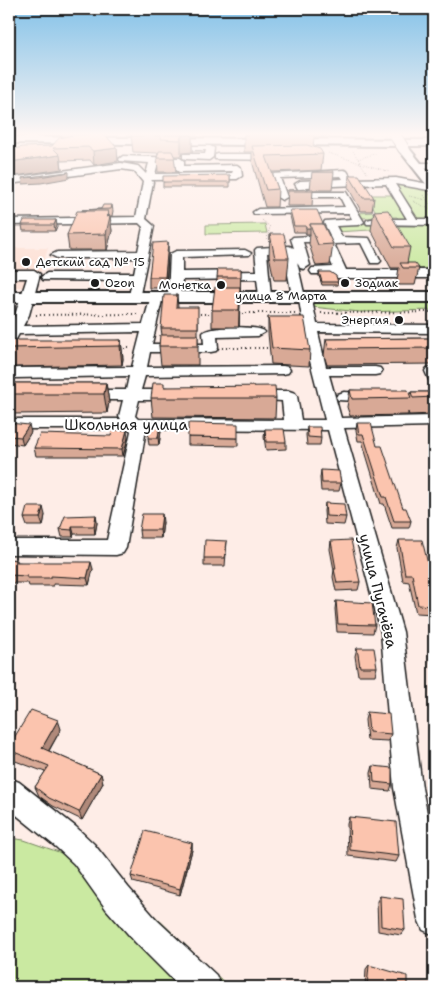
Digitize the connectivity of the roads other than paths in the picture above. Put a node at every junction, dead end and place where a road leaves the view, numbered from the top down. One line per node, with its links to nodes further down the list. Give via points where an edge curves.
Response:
1 (184, 180): 6 (street)
2 (276, 180): 8 (street)
3 (327, 180): 9 (street, via 300,184 306,195 343,194)
4 (362, 180): 5 (street)
5 (392, 181): 7 (street); 14 (street)
6 (148, 182): 11 (street)
7 (434, 187)
8 (282, 197)
9 (352, 210): 10 (street); 13 (street)
10 (258, 212)
11 (141, 220): 12 (street); 18 (street, via 149,226)
12 (9, 222)
13 (359, 222): 14 (street); 16 (street, via 329,223)
14 (413, 222): 15 (street)
15 (434, 222)
16 (337, 239): 21 (street, via 365,240); 22 (street, via 327,241 340,270); 22 (street, via 297,239)
17 (168, 250): 18 (street); 19 (street); 27 (street)
18 (144, 251): 20 (street); 29 (street)
19 (246, 253)
20 (57, 255)
21 (375, 261)
22 (310, 270)
23 (9, 274): 36 (street, via 34,274)
24 (336, 274): 25 (street)
25 (434, 274)
26 (263, 275): 27 (street); 33 (street); 34 (street, via 261,250 289,249)
27 (176, 276): 32 (street)
28 (47, 277): 29 (street)
29 (138, 277): 30 (street)
30 (135, 296): 31 (main road, улица 8 Марта); 36 (main road, улица 8 Марта)
31 (157, 296): 32 (main road, улица 8 Марта); 38 (street)
32 (174, 296): 33 (main road, улица 8 Марта)
33 (265, 296): 34 (main road, улица 8 Марта)
34 (302, 296): 37 (main road, улица 8 Марта); 39 (street, улица Пугачёва)
35 (9, 297): 36 (main road, улица 8 Марта)
36 (27, 297): 42 (street)
37 (434, 297)
38 (150, 321): 42 (street); 43 (street)
39 (311, 328): 40 (street); 44 (street, улица Пугачёва)
40 (434, 329)
41 (258, 332): 43 (street, via 210,333 211,348)
42 (10, 337)
43 (144, 348): 51 (street)
44 (314, 349): 45 (street); 49 (street, улица Пугачёва)
45 (333, 349)
46 (282, 370): 51 (street)
47 (375, 371): 49 (street)
48 (434, 371): 52 (street)
49 (320, 372): 63 (street, улица Пугачёва)
50 (15, 373): 51 (street)
51 (138, 373): 54 (street)
52 (434, 377)
53 (66, 395): 54 (street)
54 (132, 395): 55 (street); 61 (street, via 127,416)
55 (191, 396)
56 (240, 396): 62 (street, via 289,396)
57 (344, 397): 58 (street)
58 (389, 397)
59 (434, 421): 63 (street, Школьная улица)
60 (9, 424): 61 (street, Школьная улица)
61 (133, 425): 62 (street, Школьная улица); 65 (street, via 138,431)
62 (293, 425): 63 (street, Школьная улица)
63 (334, 425): 67 (street, улица Пугачёва, via 392,632 408,788)
64 (9, 547): 65 (street)
65 (116, 548)
66 (9, 792): 68 (street, via 84,854 146,931)
67 (434, 920)
68 (204, 987)

